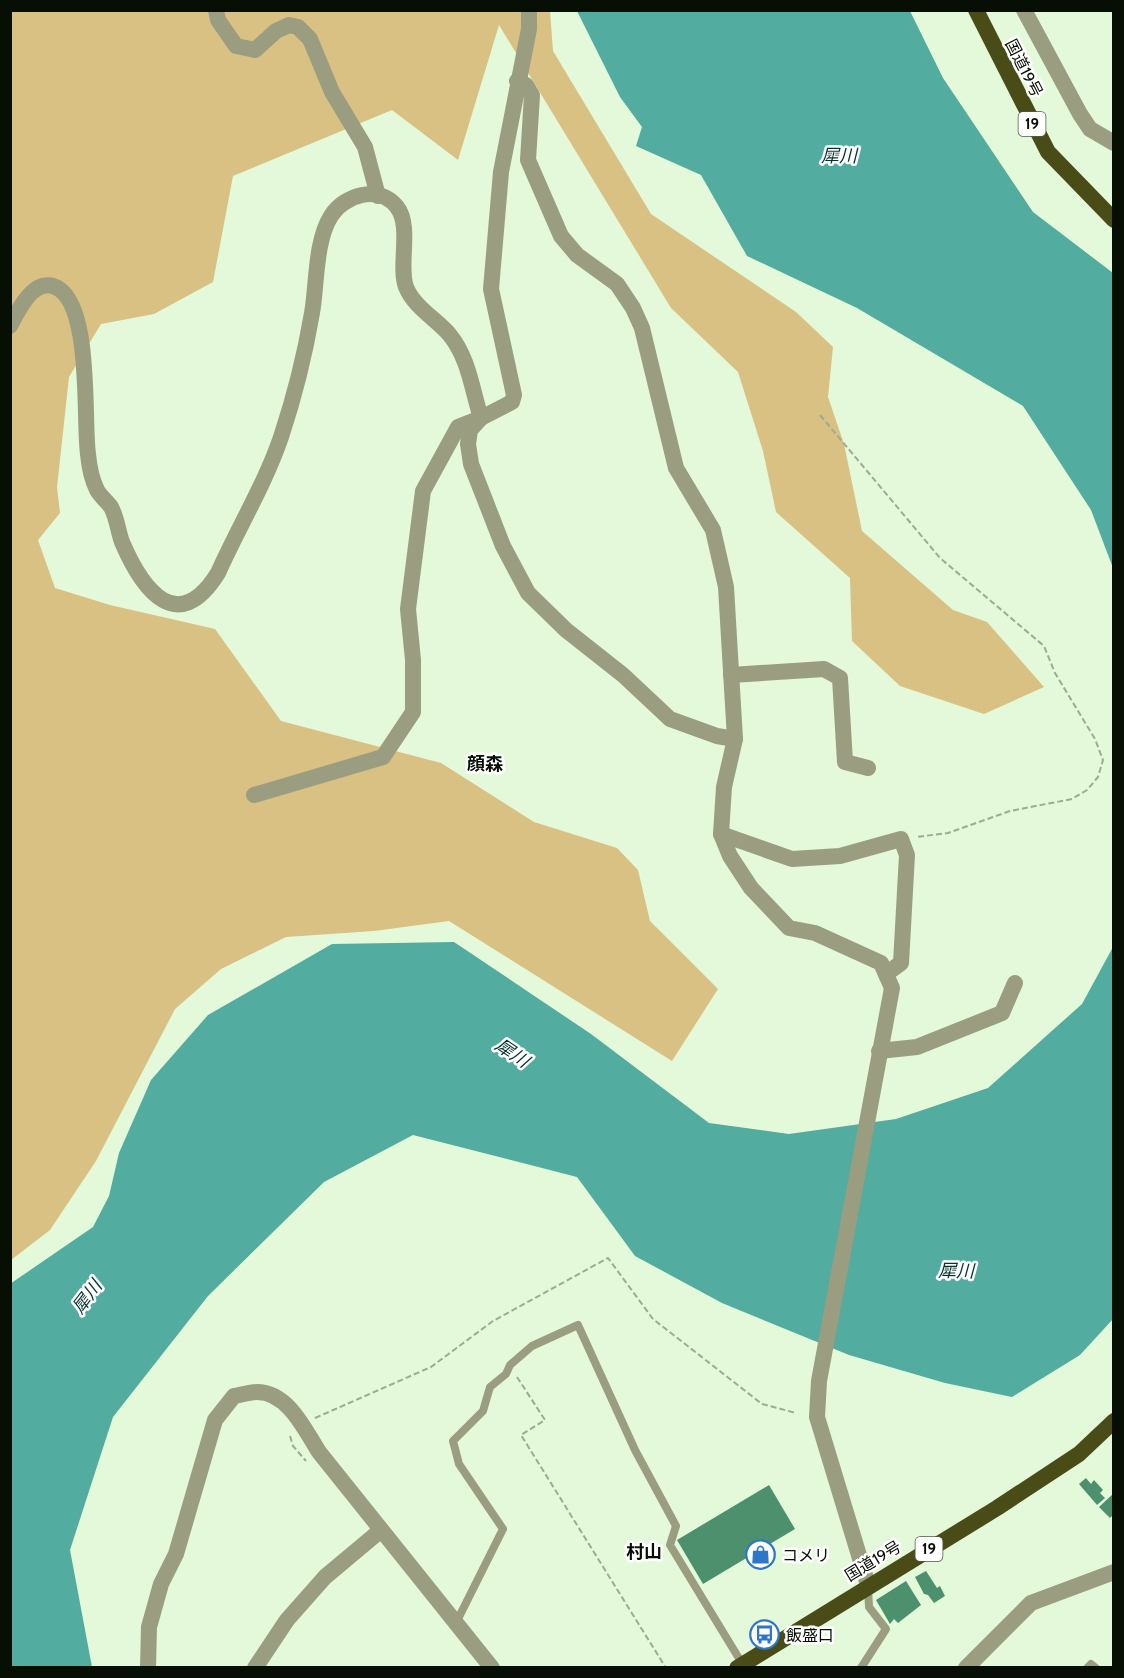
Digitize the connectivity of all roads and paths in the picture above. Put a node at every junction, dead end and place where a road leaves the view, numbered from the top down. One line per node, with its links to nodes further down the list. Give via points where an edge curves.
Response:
1 (216, 10): 7 (street, via 218,20 236,46 255,50 289,25 298,27 310,39 332,92 365,147)
2 (529, 10): 5 (street, via 529,29)
3 (976, 10): 8 (highway, 国道19号 / 19, via 1048,152)
4 (1024, 10): 6 (street, via 1090,129)
5 (517, 81): 11 (street, via 501,171 491,289 514,395 506,407); 12 (street, via 526,85 532,95 528,160 561,236 577,255 617,284 642,328 676,468 713,530 726,587)
6 (1113, 143)
7 (378, 195): 9 (street, via 356,194 330,218 318,260 312,314 281,437 218,573 191,604 178,606 166,602 152,591 122,541 111,508 97,490 88,455 80,327 64,293 48,284 36,289); 11 (street, via 397,206 402,217 406,286 412,298 450,335 463,356)
8 (1113, 220)
9 (10, 326)
10 (819, 415): 17 (path, via 940,558 1044,646 1103,760 1098,777 1072,799 1010,811 948,833)
11 (481, 418): 13 (street, via 471,430 471,464 503,546 528,593 670,719); 15 (street, via 458,427 423,491 408,609 413,712 383,757)
12 (731, 675): 13 (street); 14 (street, via 825,669 840,678 845,762)
13 (735, 740): 16 (street, via 724,787)
14 (868, 768)
15 (254, 795)
16 (721, 834): 17 (street, via 792,859 840,856); 18 (street, via 751,888 789,928 846,945 881,963)
17 (901, 838): 18 (street, via 907,855 901,963)
18 (886, 974): 20 (street, via 892,988)
19 (1015, 982): 20 (street, via 1002,1013 917,1047)
20 (879, 1051): 27 (street, via 819,1381 817,1417)
21 (510, 1365): 28 (lane, via 490,1388 483,1411 453,1441 459,1464 503,1529); 29 (lane, via 532,1346 578,1325 635,1450 676,1526 670,1545); 33 (path, via 545,1420 521,1435)
22 (297, 1417): 24 (path, via 289,1432 293,1446); 25 (street, via 319,1452); 30 (street, via 279,1399 259,1392 234,1396 215,1420 176,1554 161,1584 149,1627)
23 (1113, 1421): 27 (highway, 国道19号 / 19, via 1079,1454)
24 (307, 1463)
25 (381, 1530): 28 (street); 31 (street, via 325,1577 287,1620)
26 (1113, 1572): 35 (street, via 1031,1603)
27 (868, 1585): 29 (highway, 国道19号 / 19); 34 (lane, via 868,1607 886,1629)
28 (456, 1624): 32 (street)
29 (742, 1666)
30 (148, 1668)
31 (255, 1668)
32 (492, 1668)
33 (666, 1668)
34 (861, 1668)
35 (966, 1668)
36 (1087, 1668): 37 (lane, via 1091,1664)
37 (1096, 1668)

